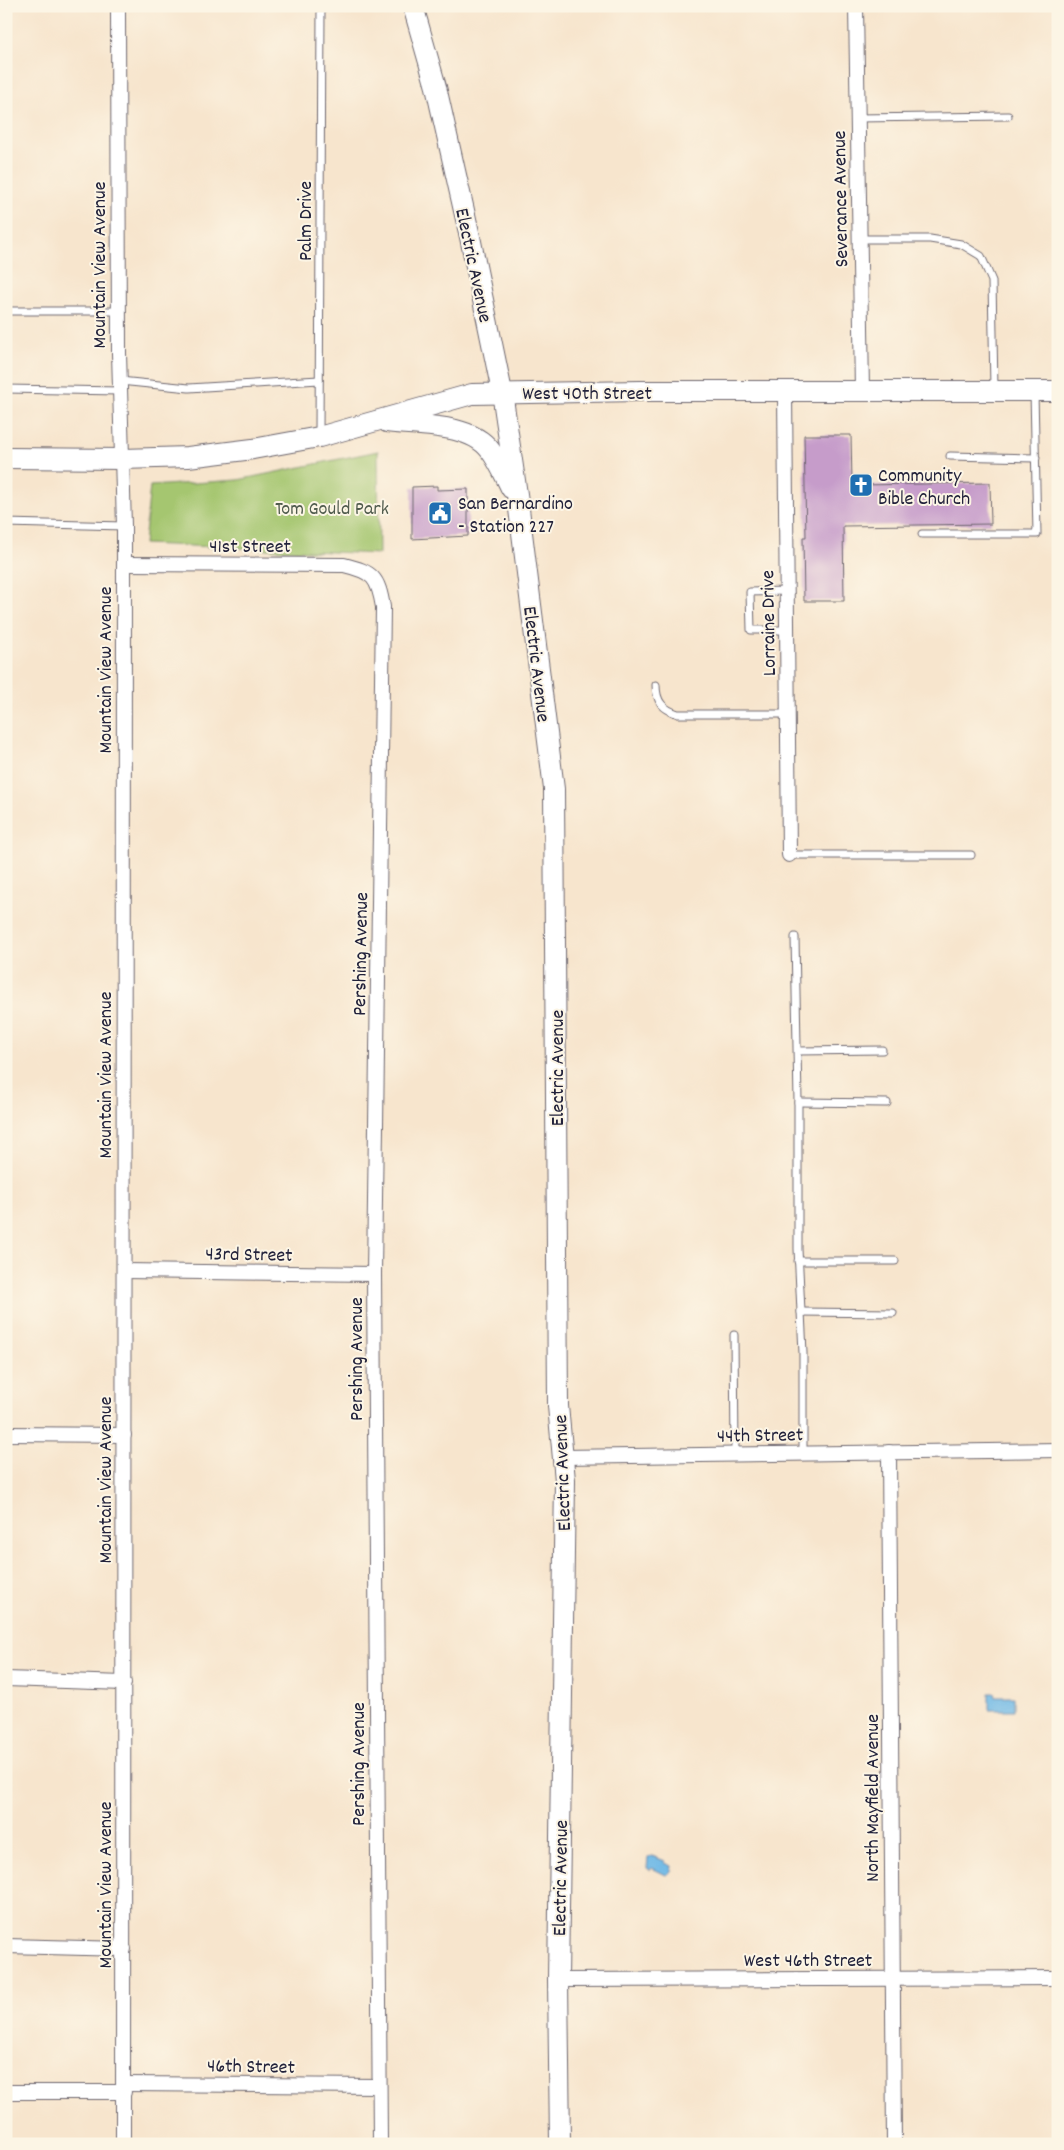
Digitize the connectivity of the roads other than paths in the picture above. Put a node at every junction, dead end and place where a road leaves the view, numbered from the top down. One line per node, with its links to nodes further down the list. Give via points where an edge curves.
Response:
1 (118, 6): 9 (street, Mountain View Avenue)
2 (321, 6): 10 (lane, Palm Drive)
3 (413, 6): 18 (main road, Electric Avenue, via 444,124)
4 (856, 6): 6 (street, Severance Avenue)
5 (1008, 116): 6 (lane)
6 (858, 118): 7 (street, Severance Avenue)
7 (860, 239): 14 (street, Severance Avenue); 15 (lane, via 930,239 961,244 981,256 992,281)
8 (6, 311): 9 (lane)
9 (118, 311): 11 (street, Mountain View Avenue)
10 (319, 380): 11 (lane, via 189,388); 20 (lane, Palm Drive)
11 (120, 386): 12 (lane); 24 (street, Mountain View Avenue)
12 (6, 389)
13 (785, 391): 14 (main road, West 40th Street); 18 (main road, West 40th Street); 31 (street, Lorraine Drive)
14 (862, 391): 15 (main road, West 40th Street)
15 (994, 391): 16 (main road, West 40th Street)
16 (1034, 391): 17 (main road, West 40th Street); 23 (lane)
17 (1058, 391)
18 (502, 392): 19 (main road, West 40th Street, via 472,394); 25 (main road, Electric Avenue)
19 (376, 421): 20 (main road, West 40th Street); 25 (main road, via 452,429 473,435 491,451)
20 (319, 437): 24 (main road, West 40th Street, via 188,457)
21 (950, 456): 23 (lane)
22 (6, 458): 24 (main road, West 40th Street)
23 (1036, 458): 28 (lane, via 1037,534)
24 (123, 459): 27 (street, Mountain View Avenue)
25 (518, 501): 55 (main road, Electric Avenue, via 554,789 558,1406)
26 (6, 523): 27 (lane)
27 (124, 526): 29 (street, Mountain View Avenue)
28 (922, 534)
29 (124, 564): 30 (street, 41st Street, via 344,565); 44 (street, Mountain View Avenue)
30 (374, 576): 45 (street, Pershing Avenue, via 384,606)
31 (787, 591): 32 (street, Lorraine Drive); 32 (lane, via 750,592 751,630)
32 (788, 630): 34 (street, Lorraine Drive)
33 (656, 685): 34 (lane, via 658,700 665,709 678,714)
34 (788, 714): 35 (street, Lorraine Drive)
35 (789, 855): 36 (lane)
36 (971, 855)
37 (795, 937): 39 (lane)
38 (882, 1050): 39 (lane)
39 (798, 1051): 40 (lane)
40 (798, 1102): 41 (lane); 43 (lane)
41 (887, 1104)
42 (895, 1260): 43 (lane)
43 (798, 1261): 46 (lane)
44 (124, 1271): 45 (street, 43rd Street); 50 (street, Mountain View Avenue)
45 (374, 1274): 63 (street, Pershing Avenue)
46 (801, 1312): 47 (lane); 53 (lane)
47 (893, 1313)
48 (734, 1336): 54 (lane)
49 (6, 1434): 50 (street)
50 (124, 1436): 57 (street, Mountain View Avenue)
51 (1058, 1450): 52 (street, 44th Street)
52 (889, 1452): 53 (street, 44th Street); 61 (street, North Mayfield Avenue)
53 (803, 1453): 54 (street, 44th Street)
54 (735, 1454): 55 (street, 44th Street)
55 (562, 1457): 62 (main road, Electric Avenue, via 565,1480)
56 (6, 1679): 57 (street)
57 (124, 1683): 59 (street, Mountain View Avenue)
58 (6, 1946): 59 (street)
59 (124, 1949): 64 (street, Mountain View Avenue)
60 (1058, 1978): 61 (street, West 46th Street)
61 (893, 1979): 62 (street, West 46th Street); 69 (street, North Mayfield Avenue)
62 (558, 1980): 68 (main road, Electric Avenue)
63 (379, 2086): 64 (street, 46th Street); 67 (street, Pershing Avenue)
64 (124, 2088): 65 (street, 46th Street); 66 (street, Mountain View Avenue)
65 (6, 2092)
66 (123, 2144)
67 (380, 2144)
68 (560, 2144)
69 (894, 2144)

